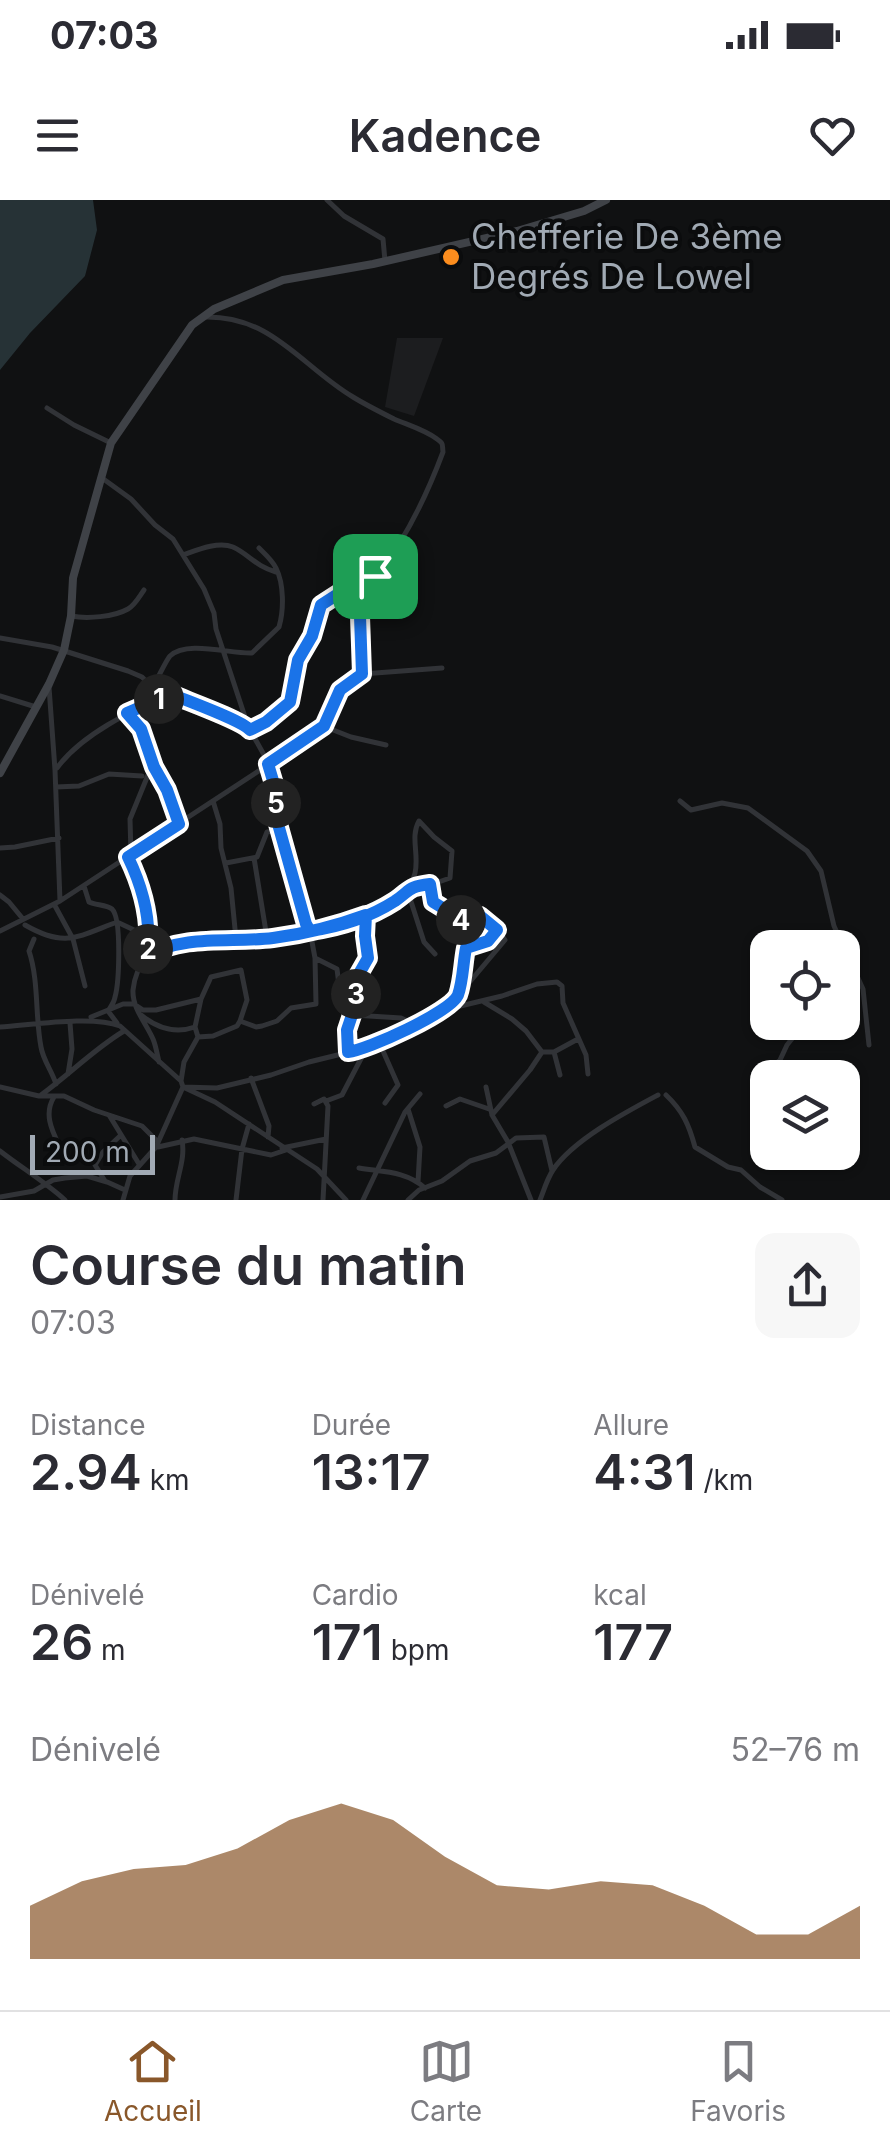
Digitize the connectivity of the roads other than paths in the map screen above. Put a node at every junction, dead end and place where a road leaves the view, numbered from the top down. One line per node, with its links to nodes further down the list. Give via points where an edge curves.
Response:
1 (327, 200): 3 (street, via 383,239)
2 (606, 200): 3 (street, via 517,231)
3 (384, 261): 4 (street, via 283,280)
4 (201, 318): 6 (street); 11 (street, via 230,318 262,330 339,388 441,442 444,452 418,511)
5 (47, 408): 6 (street)
6 (111, 442): 7 (street)
7 (102, 477): 9 (street); 13 (street)
8 (259, 548): 10 (street)
9 (183, 554): 10 (street, via 228,546); 16 (street, via 204,589)
10 (278, 572): 16 (street, via 279,627 252,653)
11 (375, 576): 18 (street, via 360,616); 26 (street, via 321,605 298,660 290,702)
12 (144, 590): 13 (street, via 126,611)
13 (70, 616): 15 (street)
14 (0, 638): 15 (street)
15 (64, 650): 19 (street); 20 (street, via 142,676)
16 (223, 651): 20 (street, via 186,649 170,656); 26 (street)
17 (442, 668): 18 (street)
18 (362, 674): 25 (street, via 340,690)
19 (49, 684): 23 (street); 29 (street)
20 (150, 693): 21 (street)
21 (171, 694): 24 (street); 26 (street)
22 (0, 696): 23 (street)
23 (36, 707): 30 (street)
24 (127, 713): 29 (street); 34 (street, via 141,729)
25 (324, 726): 27 (street); 28 (street)
26 (249, 728): 28 (street)
27 (386, 746)
28 (268, 764): 32 (street); 35 (street)
29 (56, 770): 31 (street)
30 (0, 772)
31 (56, 788): 36 (street); 38 (street, via 109,774 145,776 130,819)
32 (213, 801): 34 (street); 40 (street)
33 (680, 801): 84 (street, via 691,810 722,803 748,808 807,851 821,871 834,926 863,989)
34 (179, 824): 38 (street)
35 (280, 830): 39 (street, via 267,832); 51 (street)
36 (59, 838): 37 (street); 45 (street)
37 (0, 848)
38 (130, 856): 42 (street); 52 (street)
39 (254, 858): 40 (street); 53 (street)
40 (226, 863): 56 (street)
41 (430, 884): 43 (street); 43 (street, via 450,878 452,851 419,820 417,867); 49 (street, via 433,902 464,921 480,916)
42 (84, 886): 45 (street); 48 (street, via 89,902 111,908)
43 (408, 889): 46 (street); 57 (street, via 424,942)
44 (0, 894): 47 (street)
45 (57, 902): 47 (street); 55 (street)
46 (366, 915): 51 (street); 70 (street, via 368,958 356,979)
47 (24, 922): 50 (street); 55 (street, via 47,937)
48 (116, 922): 52 (street); 55 (street); 68 (street, via 118,968)
49 (497, 930): 62 (street, via 466,948); 62 (street, via 504,942)
50 (0, 931)
51 (310, 931): 53 (street); 59 (street)
52 (149, 937): 58 (street)
53 (267, 938): 56 (street)
54 (34, 939): 75 (street, via 29,951)
55 (73, 939): 61 (street)
56 (236, 939): 58 (street, via 193,942)
57 (435, 954)
58 (147, 956): 65 (street, via 136,976)
59 (316, 958): 60 (street, via 337,969); 72 (street, via 316,1004 291,1008 262,1026)
60 (339, 985)
61 (85, 986)
62 (457, 998): 66 (street); 67 (street)
63 (201, 999): 65 (street, via 156,1010); 72 (street, via 210,977 241,970 247,1000); 78 (street)
64 (481, 1000): 66 (street); 82 (street, via 559,982); 87 (street, via 505,1012)
65 (134, 1004): 68 (street); 69 (street)
66 (458, 1008): 67 (street)
67 (446, 1010): 76 (street)
68 (108, 1011): 71 (street); 79 (street)
69 (139, 1012): 78 (street, via 166,1029); 89 (street)
70 (353, 1015): 76 (street); 86 (street)
71 (91, 1017)
72 (240, 1021): 80 (street)
73 (80, 1022): 74 (street); 79 (street); 81 (street)
74 (70, 1023): 75 (street); 81 (street)
75 (39, 1024): 77 (street); 94 (street)
76 (414, 1024): 83 (street)
77 (0, 1027)
78 (195, 1027): 80 (street)
79 (122, 1028): 89 (street); 91 (street)
80 (198, 1037): 95 (street, via 184,1062)
81 (72, 1038): 91 (street)
82 (578, 1039): 88 (street); 90 (street)
83 (380, 1042): 85 (street); 102 (street, via 398,1085)
84 (869, 1046)
85 (366, 1048): 86 (street); 101 (street, via 342,1095)
86 (348, 1052): 93 (street)
87 (542, 1052): 88 (street); 106 (street)
88 (554, 1052): 92 (street)
89 (159, 1062): 95 (street)
90 (588, 1074)
91 (68, 1075): 94 (street)
92 (560, 1075)
93 (252, 1078): 95 (street, via 217,1088); 110 (street)
94 (56, 1084): 99 (street)
95 (182, 1084): 108 (street); 114 (street)
96 (486, 1086): 106 (street)
97 (0, 1088): 99 (street)
98 (420, 1094): 105 (street)
99 (39, 1096): 100 (street)
100 (54, 1096): 107 (street); 115 (street, via 49,1121)
101 (326, 1101): 103 (street); 111 (street)
102 (384, 1103)
103 (314, 1104)
104 (446, 1106): 106 (street, via 460,1098)
105 (408, 1109): 121 (street); 125 (street, via 420,1147)
106 (491, 1112): 113 (street)
107 (110, 1115): 109 (street); 114 (street, via 142,1126)
108 (250, 1124): 110 (street); 116 (street)
109 (120, 1136): 119 (street); 124 (street, via 96,1162)
110 (268, 1138): 117 (street)
111 (326, 1139): 117 (street); 123 (street)
112 (182, 1140): 114 (street); 116 (street); 132 (street)
113 (508, 1142): 122 (street, via 544,1136); 127 (street); 138 (street)
114 (156, 1144): 119 (street)
115 (59, 1145)
116 (242, 1149): 117 (street); 133 (street)
117 (284, 1149): 123 (street)
118 (0, 1151): 126 (street)
119 (139, 1164): 128 (street)
120 (359, 1168): 121 (street)
121 (376, 1170): 125 (street); 136 (street)
122 (552, 1171): 139 (street); 140 (street, via 570,1150 662,1095 679,1107 695,1147)
123 (326, 1178): 134 (street); 135 (street)
124 (107, 1182): 126 (street, via 82,1176); 128 (street)
125 (418, 1182): 127 (street)
126 (44, 1185): 129 (street); 130 (street)
127 (425, 1188): 137 (street)
128 (125, 1190): 131 (street)
129 (0, 1196)
130 (65, 1200)
131 (123, 1200)
132 (174, 1200)
133 (236, 1200)
134 (323, 1200)
135 (346, 1200)
136 (363, 1200)
137 (408, 1200)
138 (531, 1200)
139 (540, 1200)
140 (782, 1200)

